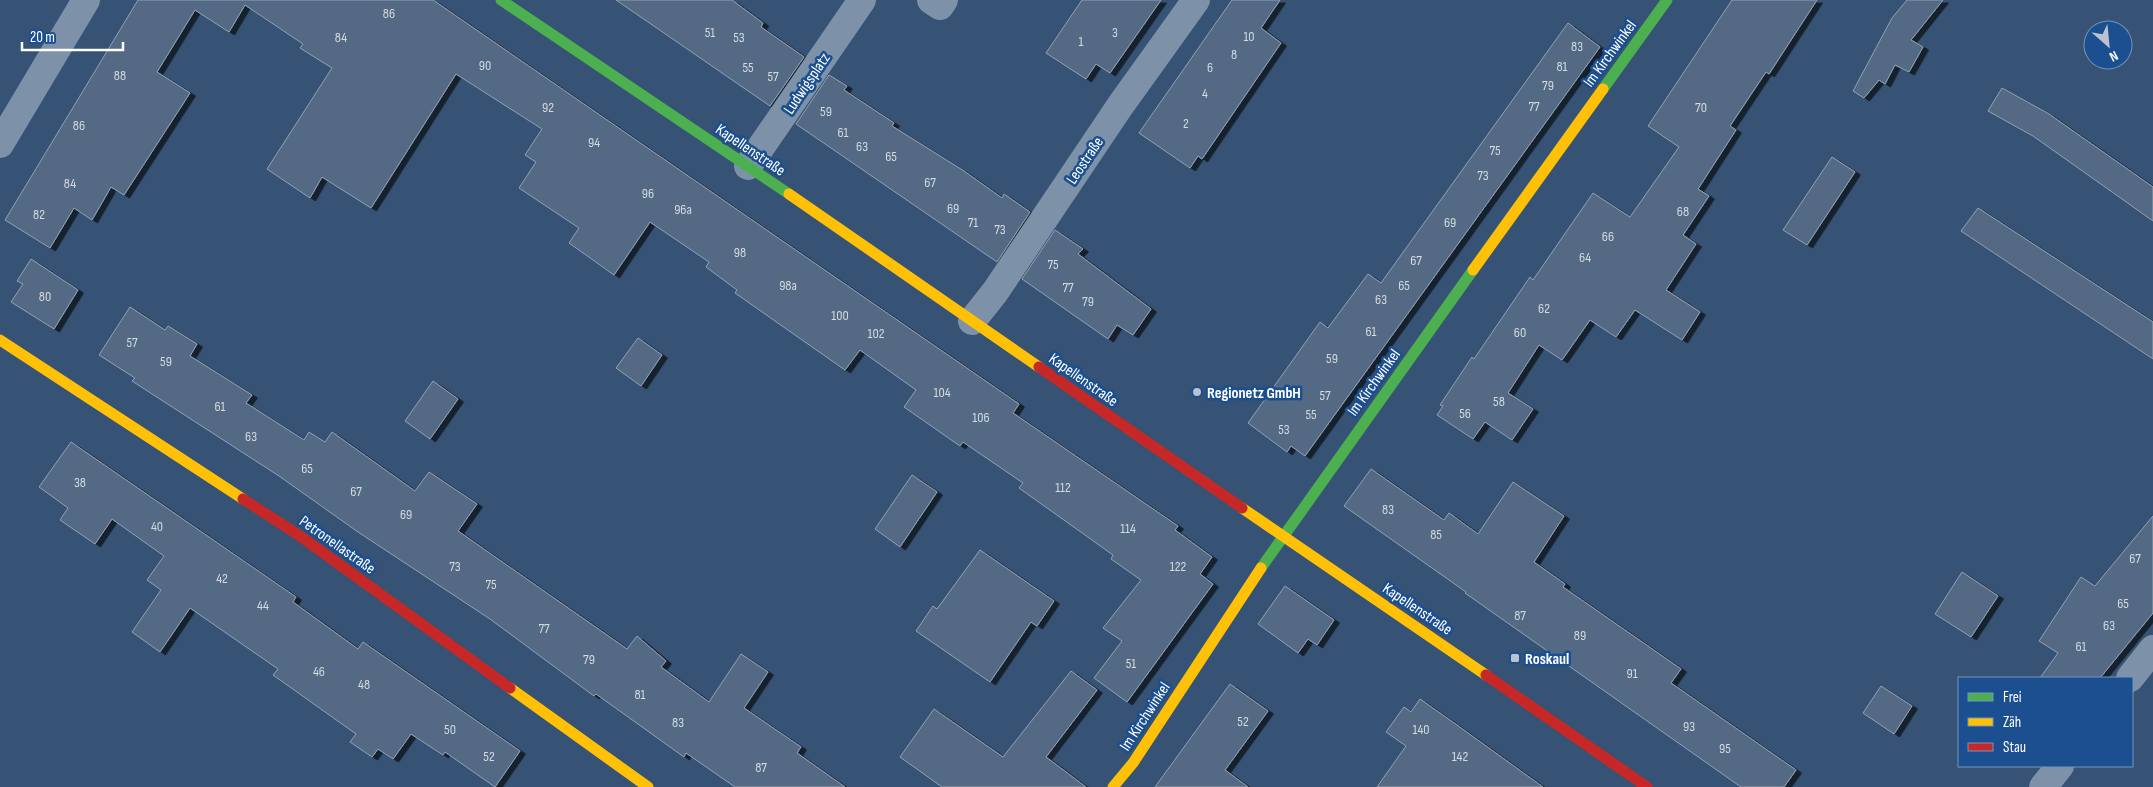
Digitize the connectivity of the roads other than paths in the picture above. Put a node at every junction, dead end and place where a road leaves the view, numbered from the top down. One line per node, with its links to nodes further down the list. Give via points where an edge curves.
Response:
1 (86, 0): 8 (street)
2 (862, 0): 9 (street, Ludwigsplatz)
3 (931, 0): 4 (street, via 940,6)
4 (944, 0)
5 (1196, 0): 10 (street, Leostraße)
6 (1667, 0): 12 (street, Im Kirchwinkel)
7 (518, 5): 9 (street, Kapellenstraße)
8 (0, 144)
9 (748, 166): 10 (street, Kapellenstraße)
10 (972, 321): 12 (street, Kapellenstraße)
11 (0, 340): 16 (street, Petronellastraße, via 300,536)
12 (1282, 536): 17 (street, Im Kirchwinkel, via 1133,763); 18 (street, Kapellenstraße)
13 (2153, 649): 14 (street)
14 (2131, 677)
15 (2059, 767): 19 (street)
16 (648, 787)
17 (1113, 787)
18 (1647, 787)
19 (2043, 787)

